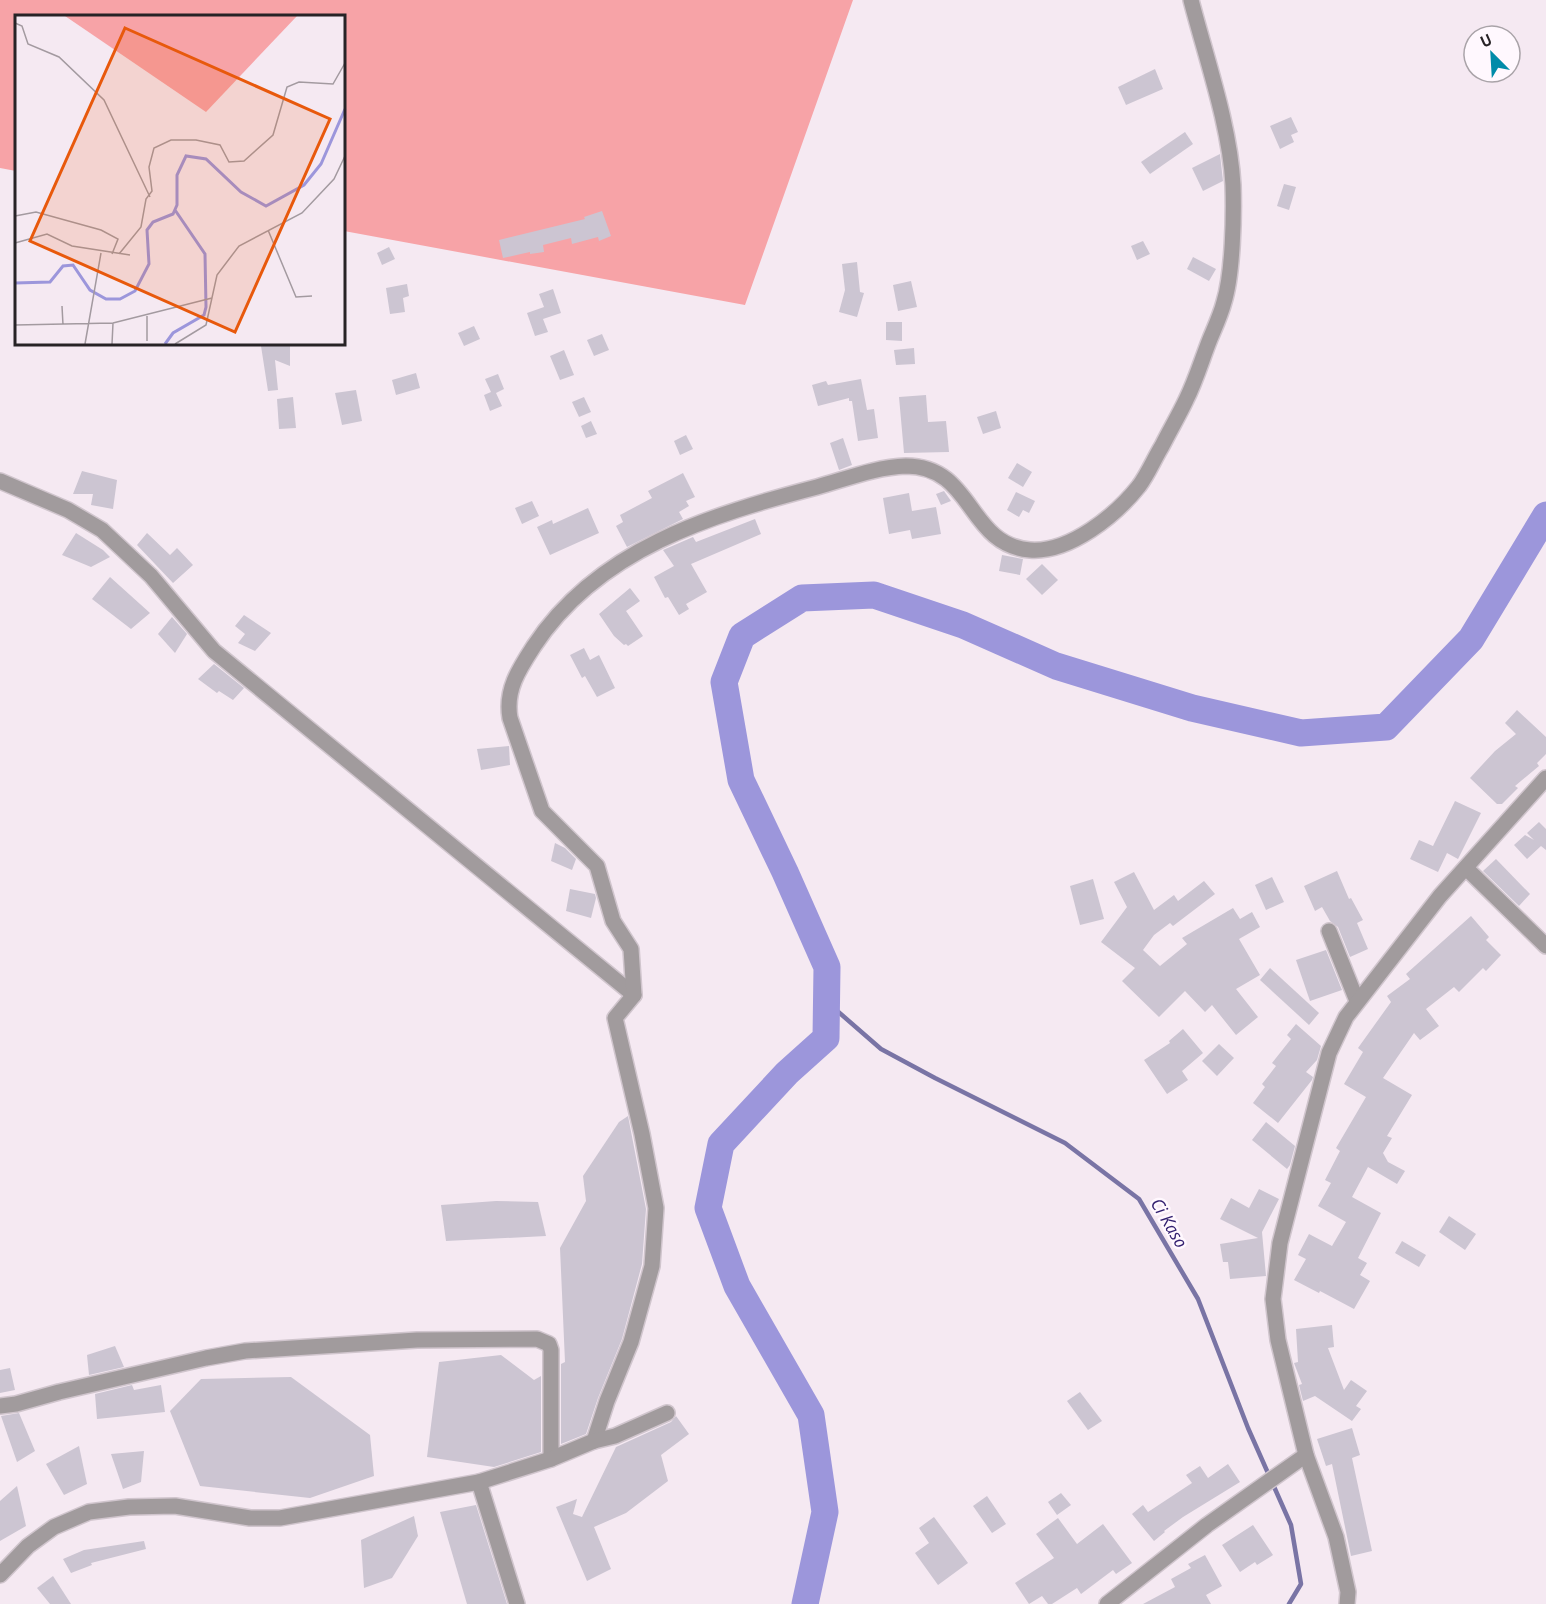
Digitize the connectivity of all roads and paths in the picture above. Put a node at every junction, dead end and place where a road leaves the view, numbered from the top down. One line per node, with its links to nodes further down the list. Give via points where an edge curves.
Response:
1 (1191, 0): 7 (street, via 1230,151 1231,255 1225,300 1187,399 1142,482 1123,504 1079,538 1031,550 997,539 954,484 923,468 879,470 762,501 675,532 603,573 566,606 518,671 507,704 540,807 597,866 614,921 631,949)
2 (0, 481): 7 (street, via 68,510 102,530 151,576 214,651)
3 (1546, 778): 4 (street)
4 (1466, 868): 6 (street); 8 (street)
5 (1329, 931): 8 (street)
6 (1546, 946)
7 (634, 995): 11 (street, via 615,1018 656,1208 652,1266 631,1342)
8 (1357, 1001): 12 (street, via 1329,1053 1280,1243 1273,1299 1278,1340)
9 (0, 1406): 13 (street, via 245,1351 417,1340 537,1339 549,1344 551,1350)
10 (667, 1413): 11 (street)
11 (594, 1441): 13 (street)
12 (1306, 1455): 17 (street, via 1207,1525); 18 (street, via 1336,1537)
13 (551, 1459): 14 (street)
14 (479, 1482): 15 (street, via 280,1518 250,1518 175,1506 89,1512 54,1527 28,1546); 16 (street)
15 (0, 1575)
16 (517, 1604)
17 (1107, 1604)
18 (1347, 1604)

